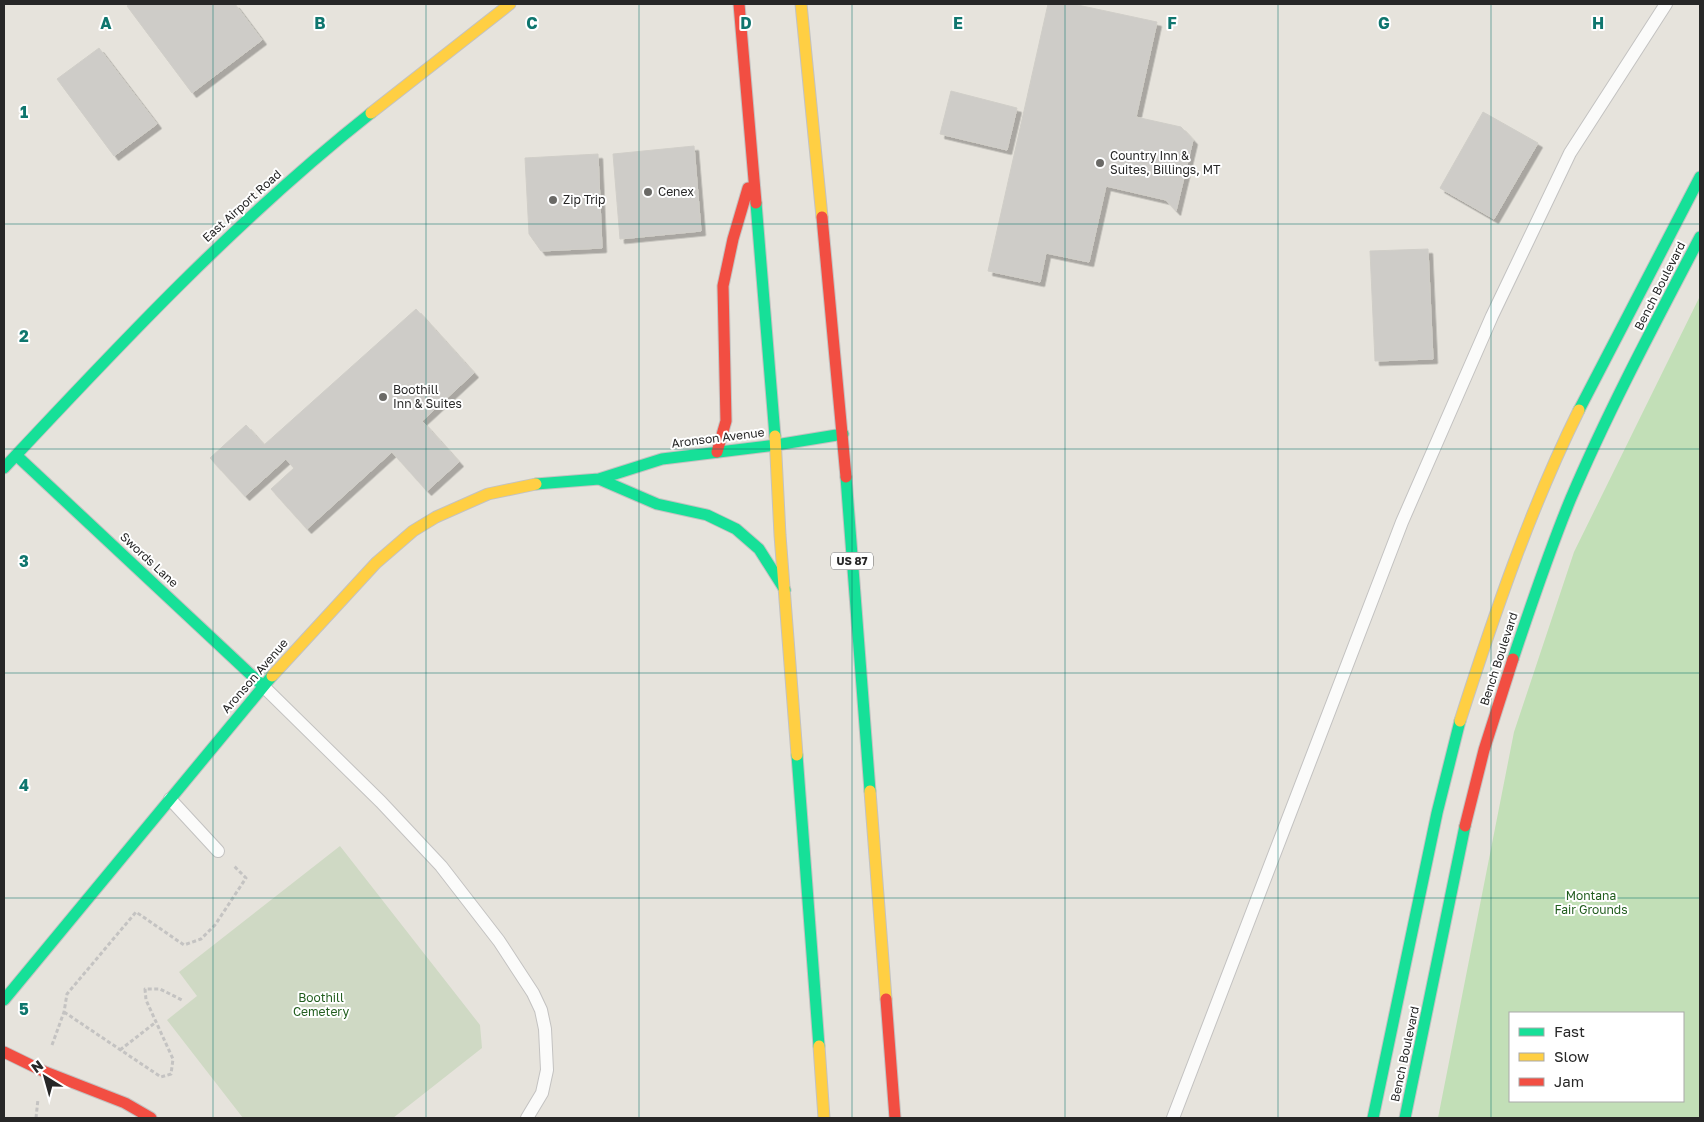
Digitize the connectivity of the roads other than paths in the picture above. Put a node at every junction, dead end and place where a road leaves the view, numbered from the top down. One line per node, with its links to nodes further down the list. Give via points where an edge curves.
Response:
1 (510, 4): 11 (main road, East Airport Road, via 324,151 216,248)
2 (739, 4): 5 (main road)
3 (801, 4): 8 (main road, US 87)
4 (1666, 4): 26 (lane, via 1570,153 1492,316 1402,522)
5 (752, 172): 9 (main road); 10 (main road, via 723,286 726,420)
6 (1700, 177): 27 (main road, via 1578,412 1528,526 1486,638 1459,724 1437,813)
7 (1700, 237): 28 (main road, Bench Boulevard, via 1594,444 1530,605 1476,780)
8 (842, 434): 9 (main road, Aronson Avenue); 25 (main road, US 87)
9 (776, 445): 10 (main road, Aronson Avenue); 14 (main road)
10 (717, 452): 13 (main road, Aronson Avenue, via 662,459)
11 (16, 455): 12 (main road, East Airport Road); 15 (main road, Swords Lane)
12 (4, 468)
13 (599, 479): 14 (main road, Aronson Avenue, via 657,504 707,515 736,529 759,549); 15 (main road, Aronson Avenue, via 537,484 488,494 413,531 376,563)
14 (785, 590): 24 (main road)
15 (263, 686): 16 (main road, Aronson Avenue); 23 (lane, via 441,866 529,986 541,1010 545,1028 547,1070 542,1093)
16 (170, 799): 17 (lane); 18 (main road, Aronson Avenue)
17 (218, 851)
18 (4, 1000)
19 (4, 1052): 20 (main road)
20 (43, 1071): 21 (main road); 22 (main road, via 125,1103)
21 (24, 1073)
22 (151, 1118)
23 (527, 1118)
24 (824, 1118)
25 (895, 1118)
26 (1173, 1118)
27 (1373, 1118)
28 (1405, 1118)

